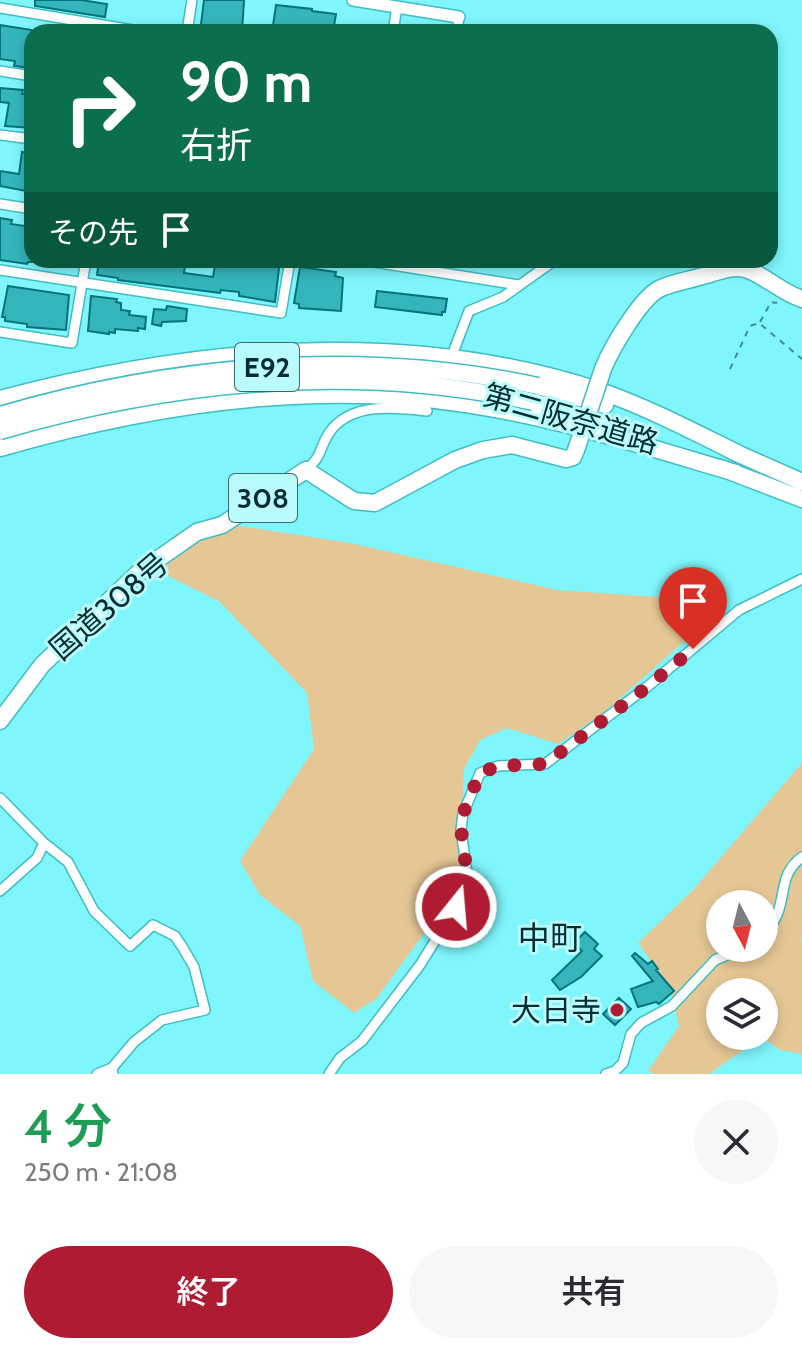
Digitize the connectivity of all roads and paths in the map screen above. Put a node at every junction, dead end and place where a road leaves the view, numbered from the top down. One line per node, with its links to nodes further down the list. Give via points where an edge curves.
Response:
1 (192, 0): 7 (street)
2 (353, 0): 3 (street)
3 (397, 7): 5 (street); 8 (street)
4 (0, 8): 6 (street)
5 (459, 17): 9 (street)
6 (97, 24)
7 (188, 24)
8 (394, 24)
9 (458, 24)
10 (0, 71): 11 (street)
11 (24, 75)
12 (0, 135): 13 (street)
13 (24, 138)
14 (0, 204): 15 (street)
15 (24, 208)
16 (85, 268): 22 (street)
17 (289, 268): 22 (street, via 281,313)
18 (412, 268): 23 (street)
19 (543, 268): 23 (street)
20 (733, 268): 24 (highway, via 747,270); 37 (highway, 308, bridge, via 659,289 641,302 610,352 573,457 512,445 483,450 375,503 354,501)
21 (0, 270): 22 (street)
22 (82, 283): 26 (street, via 72,343)
23 (519, 285): 27 (street, via 469,311)
24 (794, 302): 25 (path, via 771,302)
25 (759, 323): 28 (path); 29 (path, via 750,326)
26 (0, 332)
27 (454, 350)
28 (802, 359)
29 (730, 369)
30 (535, 394): 33 (highway, 第二阪奈道路 / E92, bridge, via 470,373 403,365 299,365 137,384); 34 (highway, 第二阪奈道路 / E92, bridge, via 401,381 301,380 141,400); 36 (highway, 第二阪奈道路 / E92, via 602,404); 38 (highway, 第二阪奈道路 / E92)
31 (0, 399): 36 (highway, via 119,373 232,357 332,350 403,352 505,366 605,393)
32 (427, 411): 37 (street, via 380,407 359,412 336,424 319,458)
33 (0, 415)
34 (0, 431)
35 (0, 448): 38 (highway, via 205,405 366,395 432,399 527,416)
36 (741, 455): 39 (highway, 第二阪奈道路 / E92)
37 (306, 470): 42 (highway, 国道308号 / 308, via 222,525 197,532 138,573 42,665)
38 (736, 473): 40 (highway, 第二阪奈道路 / E92)
39 (802, 482)
40 (802, 499)
41 (802, 579): 51 (street, via 739,610 545,764 498,766 480,773 463,814 468,882 456,907 420,965 362,1041)
42 (0, 721)
43 (0, 798): 44 (street)
44 (44, 843): 46 (street, via 37,858); 49 (street, via 68,862 94,911 130,946 153,925 175,936 194,967 205,1010 162,1020 134,1042)
45 (802, 857): 47 (street, via 789,868)
46 (0, 891)
47 (778, 916)
48 (713, 962): 52 (street, via 672,1006 641,1023 631,1034 623,1063)
49 (112, 1071): 50 (street)
50 (97, 1074)
51 (329, 1074)
52 (606, 1074)

